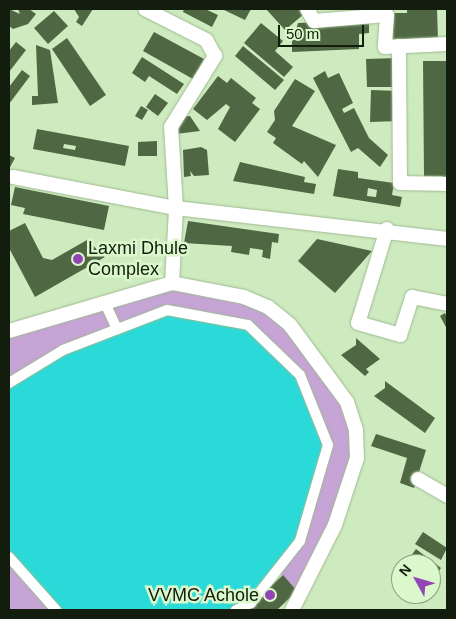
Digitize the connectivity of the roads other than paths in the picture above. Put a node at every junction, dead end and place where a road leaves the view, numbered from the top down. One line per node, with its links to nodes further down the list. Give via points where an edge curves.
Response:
1 (145, 9): 8 (street, via 206,40 215,56 171,127)
2 (307, 9): 3 (street, via 314,21)
3 (387, 12): 5 (street, via 385,47)
4 (447, 44): 5 (street)
5 (399, 46): 7 (street, via 400,182)
6 (14, 177): 8 (street)
7 (447, 184)
8 (176, 208): 9 (street); 11 (street)
9 (387, 229): 10 (street); 13 (street, via 358,323 400,335 412,297)
10 (447, 239)
11 (172, 283): 12 (street); 22 (street, via 244,297 268,307 290,325 347,402 356,430 357,458 349,491)
12 (104, 301): 14 (street); 15 (street)
13 (447, 304)
14 (117, 329): 16 (street, via 63,350); 21 (street, via 167,310 248,325 300,375 328,445 300,541 251,603)
15 (9, 332)
16 (9, 383)
17 (418, 479): 18 (street)
18 (447, 496)
19 (9, 557): 20 (street)
20 (56, 610)
21 (236, 610)
22 (292, 610)

